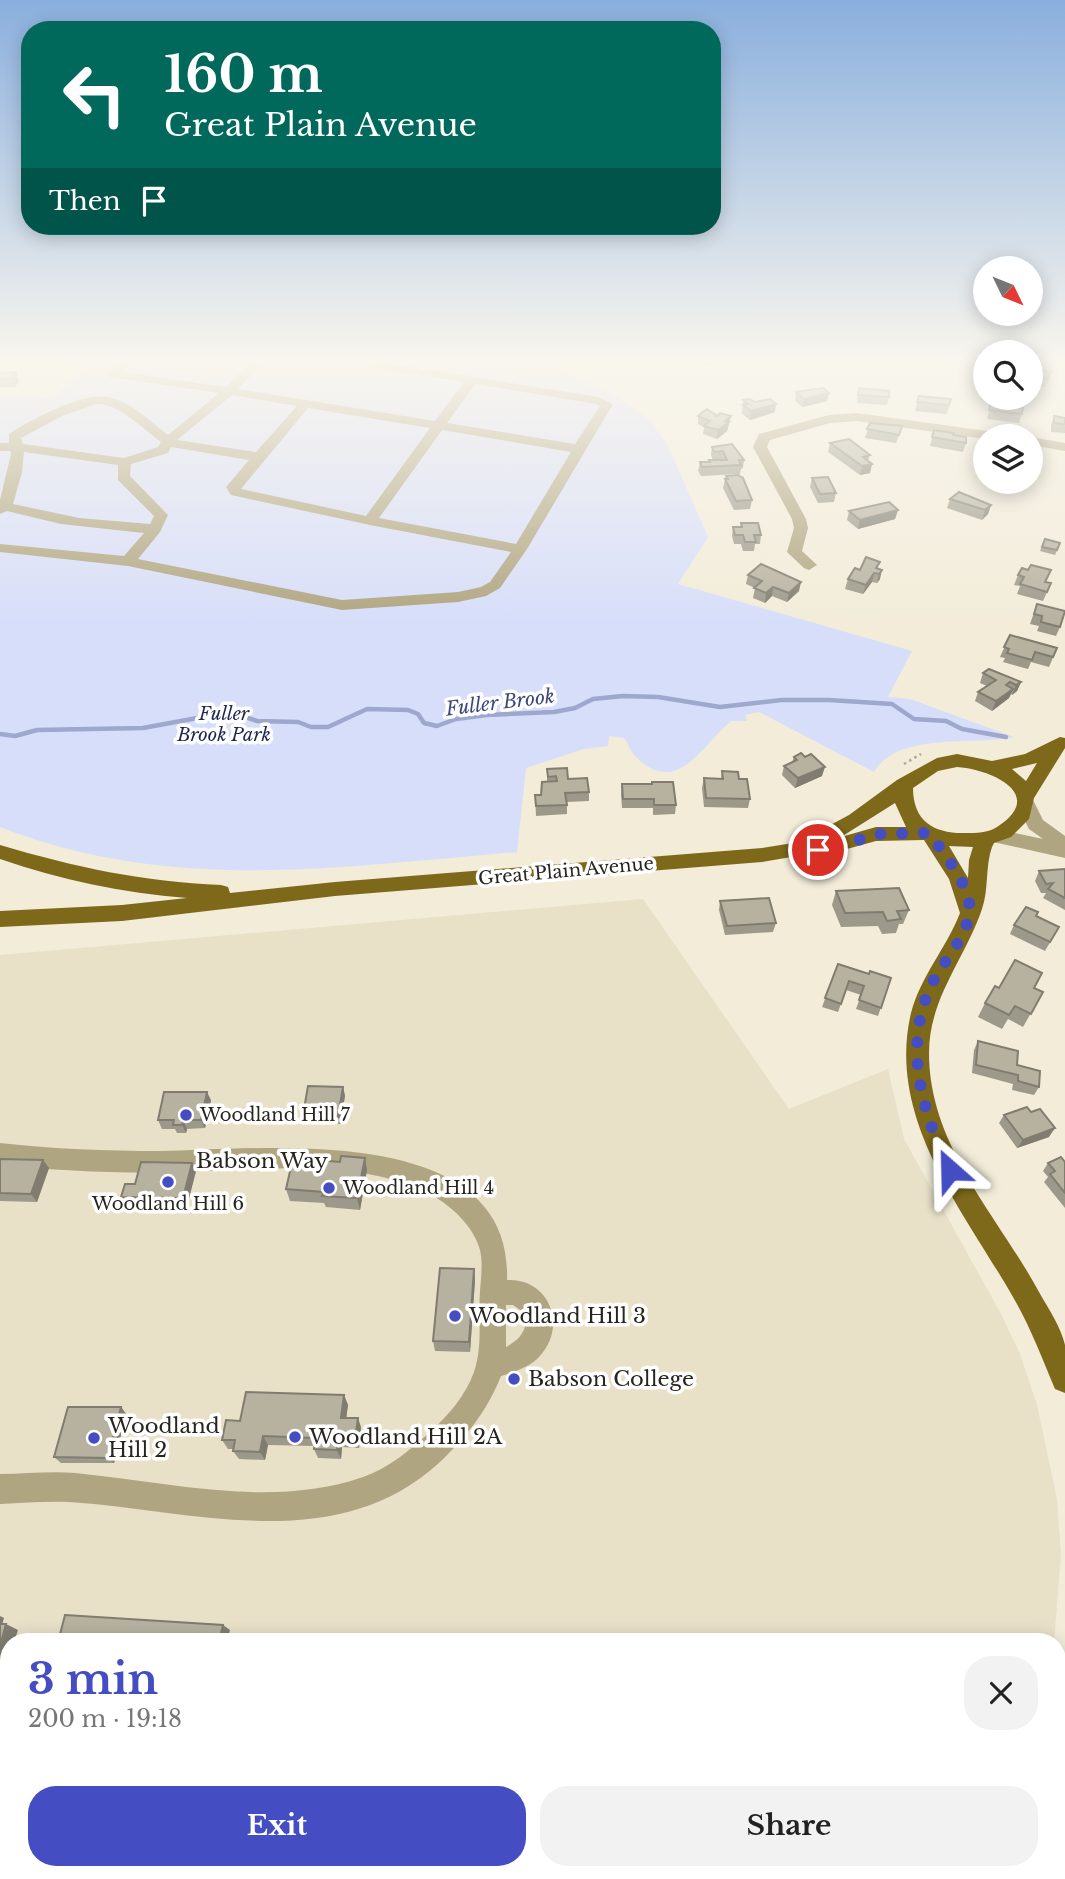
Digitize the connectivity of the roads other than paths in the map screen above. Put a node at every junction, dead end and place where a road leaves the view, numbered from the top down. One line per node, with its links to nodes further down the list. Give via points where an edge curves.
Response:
1 (18, 449): 11 (street)
2 (29, 449): 10 (street)
3 (164, 449): 10 (street)
4 (203, 449): 9 (street)
5 (266, 449): 9 (street)
6 (422, 449): 12 (street)
7 (579, 449): 15 (street)
8 (761, 449): 17 (street, via 800,523 794,552)
9 (259, 457): 12 (street, via 233,487 236,492)
10 (125, 463): 13 (street, via 123,477 161,515)
11 (3, 508): 13 (street, via 80,525)
12 (370, 521): 15 (street)
13 (155, 529): 16 (street)
14 (0, 548): 16 (street)
15 (520, 549): 16 (street, via 486,591 366,604 327,603)
16 (128, 561)
17 (809, 565)
18 (1062, 740): 19 (main road, via 1030,759); 21 (main road, via 1043,763)
19 (992, 767): 20 (main road, via 948,762 931,766); 21 (main road, via 1013,779)
20 (904, 784): 22 (main road, via 904,809); 25 (main road, Great Plain Avenue, via 856,821)
21 (1027, 800): 23 (main road, via 1024,814 1015,824); 24 (street, via 1040,827)
22 (928, 834): 23 (main road, via 945,840); 25 (main road, Great Plain Avenue, via 876,834 840,846); 29 (main road, via 961,879)
23 (992, 837): 26 (street); 29 (main road, via 977,859 977,892)
24 (1065, 845)
25 (797, 849): 28 (main road, Great Plain Avenue)
26 (1065, 851)
27 (0, 852): 28 (main road, Great Plain Avenue, via 93,877 168,890)
28 (335, 890): 30 (main road, Great Plain Avenue, via 122,913)
29 (970, 913): 33 (main road, via 957,946 927,995 918,1039 919,1084 947,1163)
30 (0, 919)
31 (0, 1154): 32 (street, Babson Way, via 372,1163 419,1177 451,1194 477,1216 493,1251)
32 (494, 1293): 34 (street, Babson Way); 34 (street, via 516,1292 538,1307 541,1328 529,1349)
33 (1055, 1331): 35 (main road)
34 (490, 1365): 36 (street, Babson Way, via 470,1410 436,1450 390,1484 332,1502 264,1509 74,1487)
35 (1065, 1379)
36 (0, 1489)

